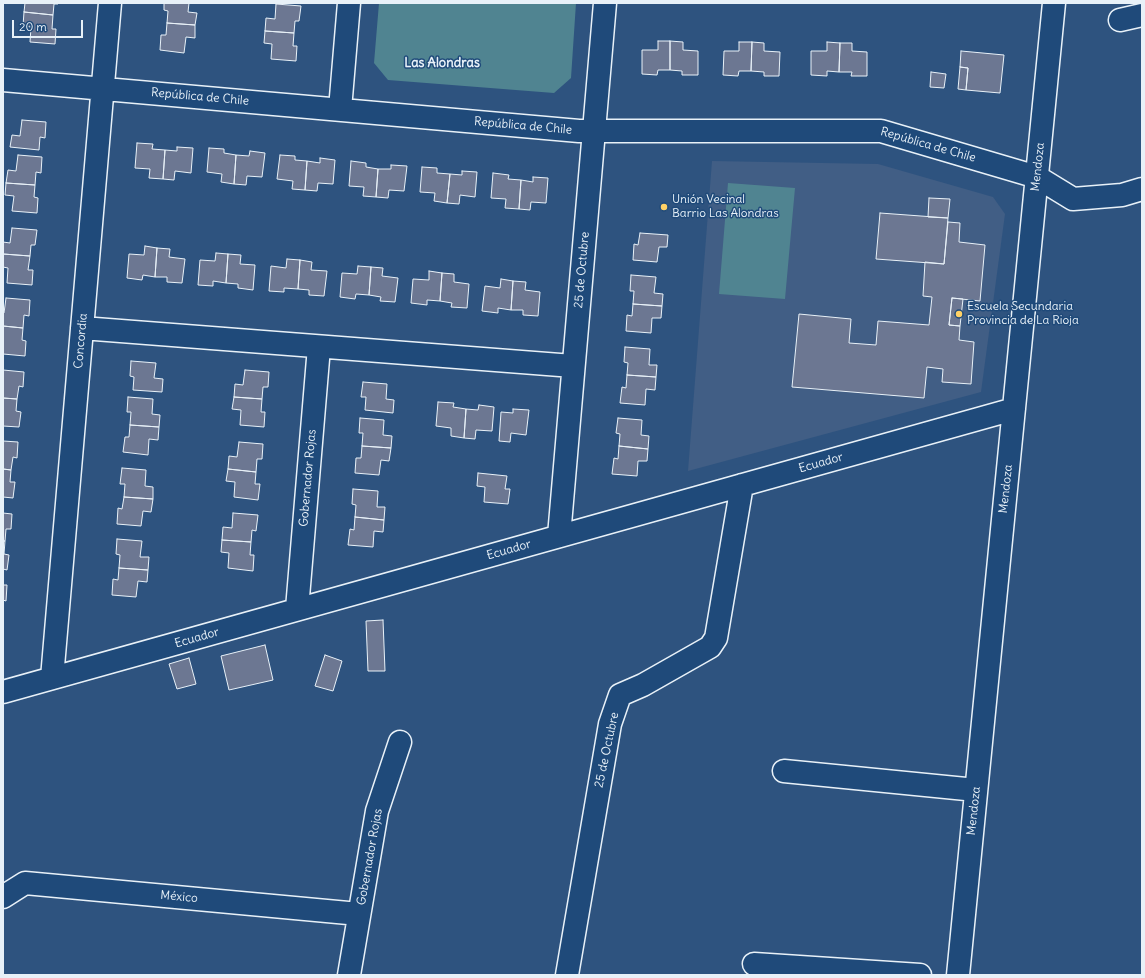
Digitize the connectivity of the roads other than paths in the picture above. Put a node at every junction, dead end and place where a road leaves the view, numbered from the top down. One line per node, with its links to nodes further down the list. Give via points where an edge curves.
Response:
1 (110, 3): 8 (street, Concordia)
2 (349, 3): 9 (street)
3 (605, 3): 10 (street, 25 de Octubre)
4 (1054, 3): 11 (street, Mendoza)
5 (1142, 14): 6 (street)
6 (1120, 20)
7 (3, 80): 8 (street, República de Chile)
8 (103, 89): 9 (street, República de Chile); 13 (street, Concordia)
9 (340, 110): 10 (street, República de Chile)
10 (594, 131): 11 (street, República de Chile, via 881,130); 15 (street, 25 de Octubre)
11 (1037, 177): 12 (street, República de Chile, via 1073,199 1122,195); 16 (street, Mendoza)
12 (1142, 189)
13 (82, 328): 14 (street); 20 (street, Concordia)
14 (319, 347): 15 (street); 19 (street, Gobernador Rojas)
15 (573, 366): 18 (street, 25 de Octubre)
16 (1014, 409): 17 (street, Ecuador); 24 (street, Mendoza)
17 (742, 485): 18 (street, Ecuador); 29 (street, 25 de Octubre, via 716,638 710,647 643,686 620,696 610,724)
18 (559, 536): 19 (street, Ecuador)
19 (297, 609): 20 (street, Ecuador)
20 (52, 678): 21 (street, Ecuador)
21 (3, 692)
22 (400, 742): 26 (street, Gobernador Rojas, via 377,811)
23 (784, 771): 24 (street)
24 (976, 790): 31 (street, Mendoza)
25 (3, 897): 26 (street, México, via 25,883)
26 (360, 914): 28 (street, Gobernador Rojas)
27 (754, 964): 30 (street)
28 (349, 975)
29 (567, 975)
30 (920, 975)
31 (958, 975)

